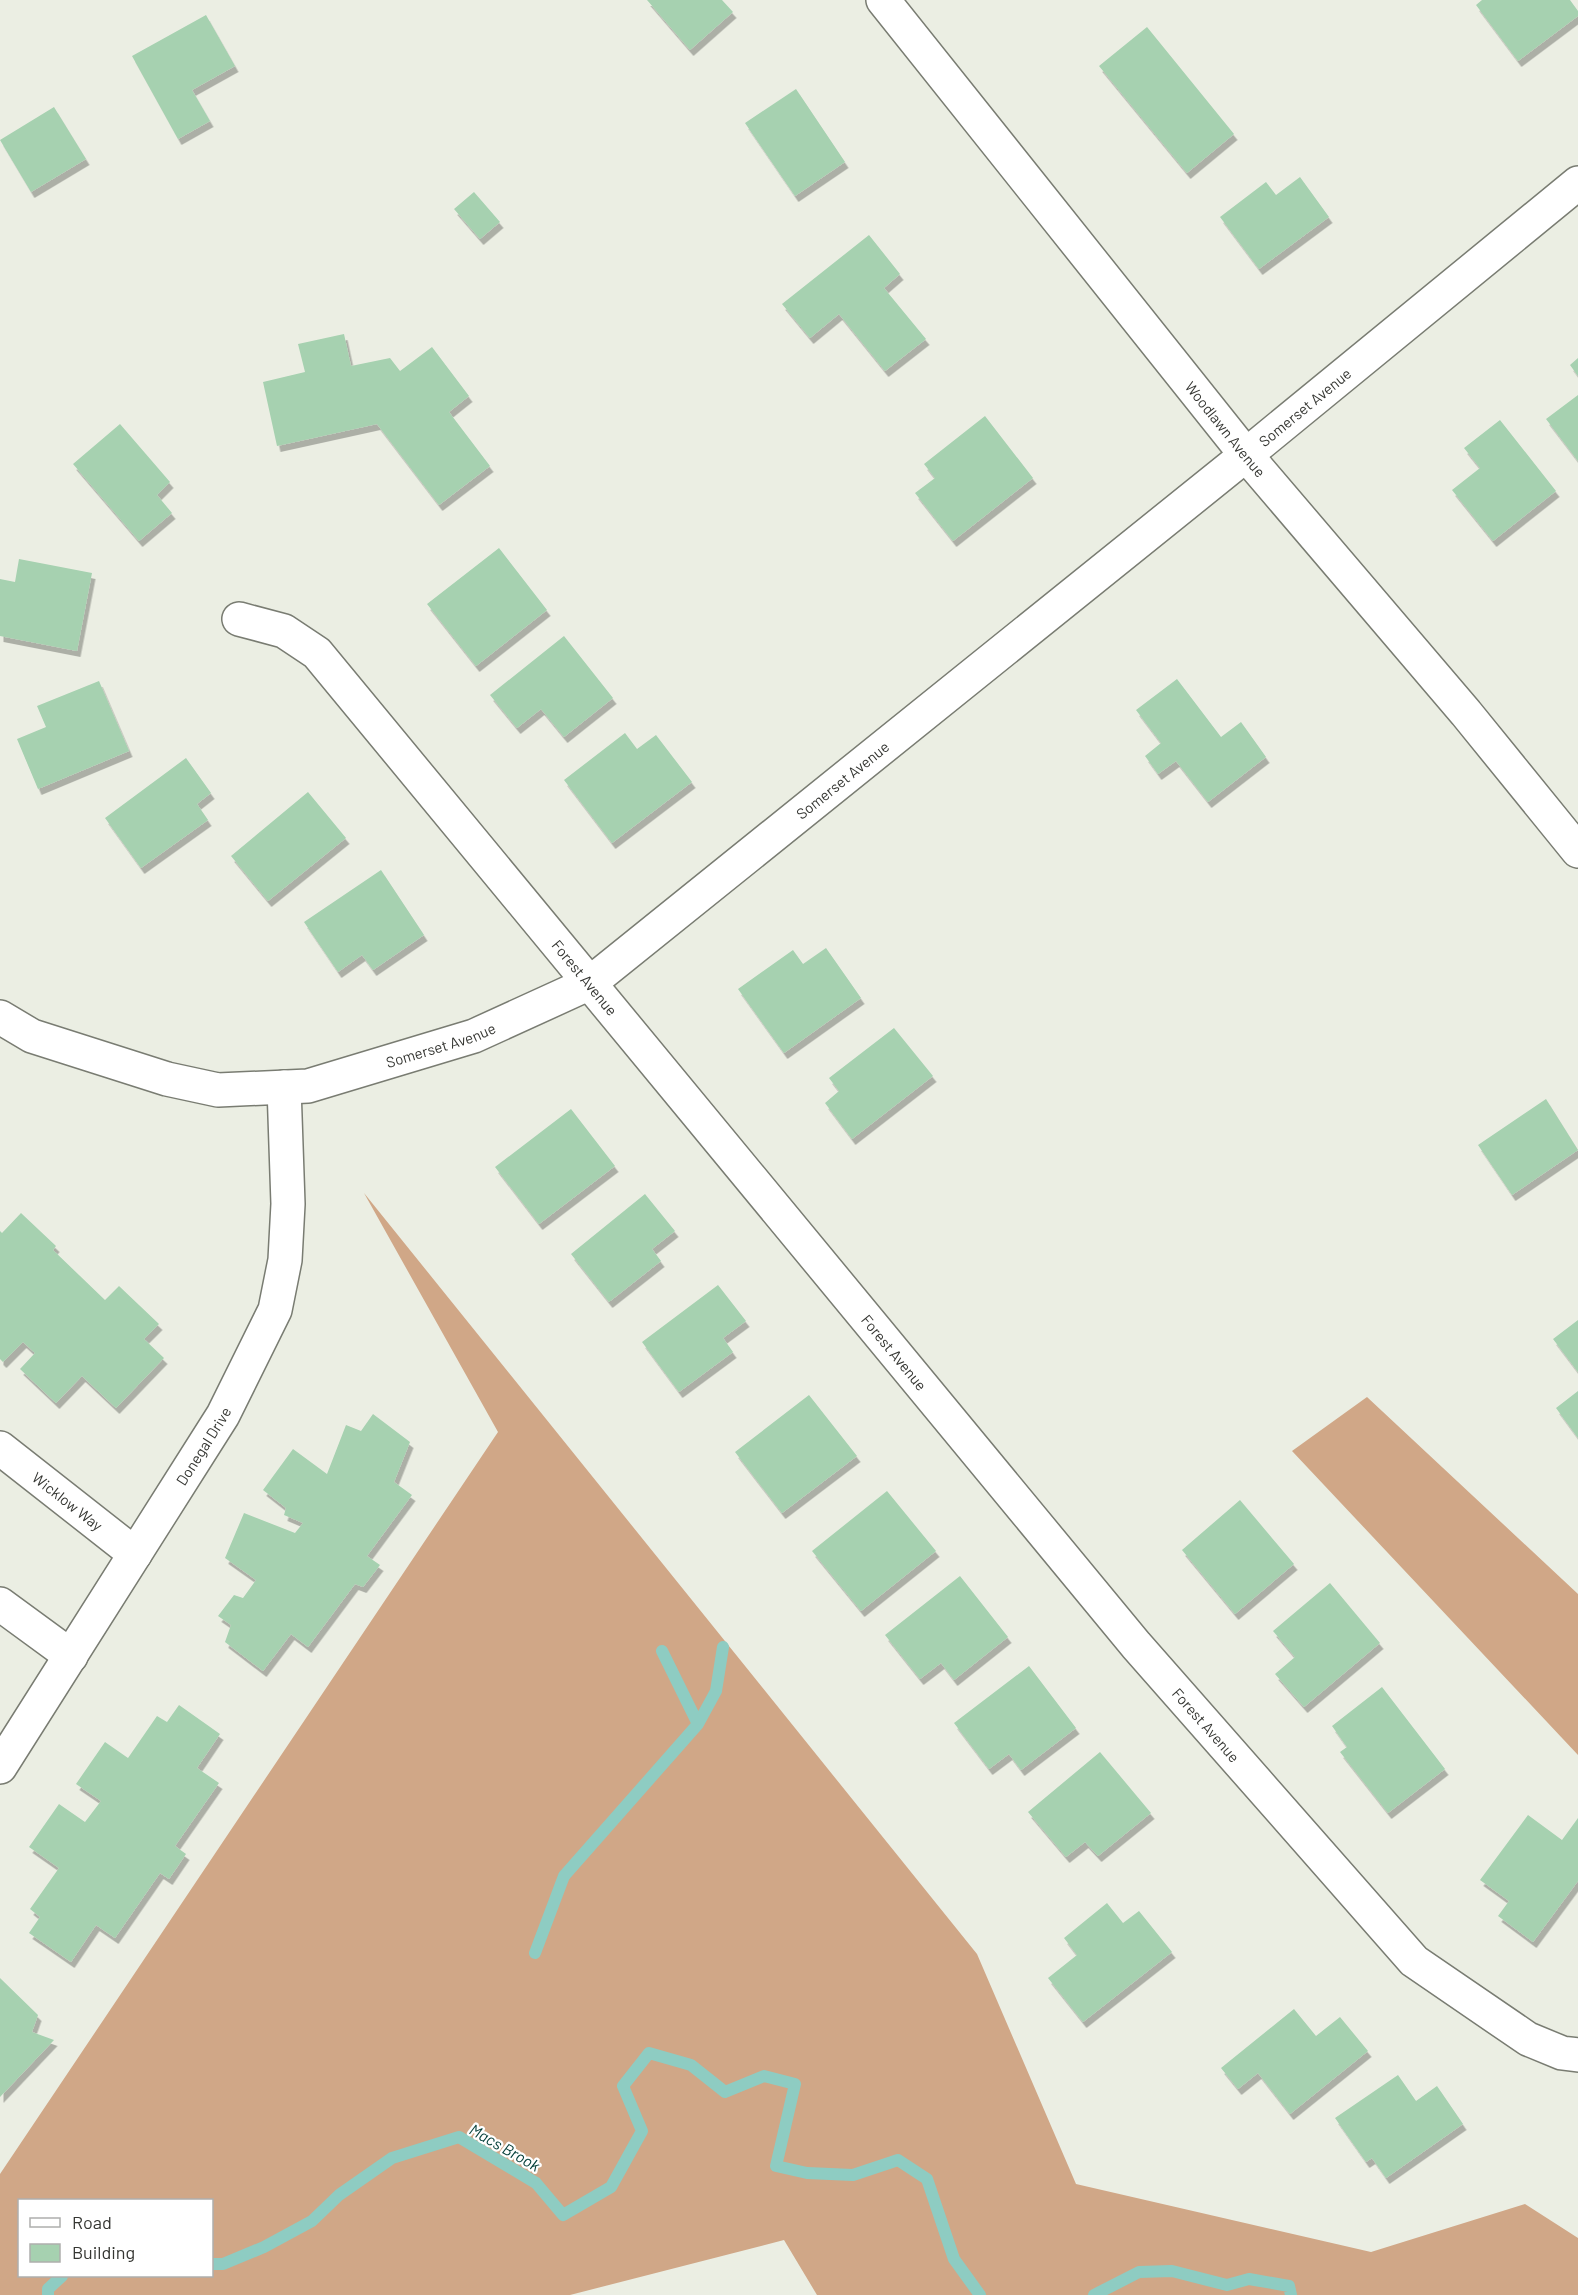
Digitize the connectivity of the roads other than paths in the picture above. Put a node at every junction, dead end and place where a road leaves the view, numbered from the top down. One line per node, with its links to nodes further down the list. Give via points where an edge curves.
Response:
1 (883, 0): 3 (street, Woodlawn Avenue)
2 (1578, 183): 3 (street, Somerset Avenue)
3 (1246, 455): 5 (street, Woodlawn Avenue); 6 (street, Somerset Avenue)
4 (239, 619): 6 (street, Forest Avenue, via 284,631 317,653)
5 (1578, 851)
6 (590, 983): 8 (street, Somerset Avenue, via 474,1036 308,1086); 14 (street, Forest Avenue, via 1136,1645 1414,1961 1528,2039)
7 (0, 1017): 8 (street, Somerset Avenue, via 32,1036 166,1079 218,1090)
8 (284, 1087): 10 (street, Donegal Drive, via 288,1204 285,1260 275,1310 223,1415)
9 (0, 1448): 10 (street, Wicklow Way)
10 (135, 1554): 12 (street, Donegal Drive)
11 (0, 1604): 12 (street)
12 (71, 1656): 13 (street, Donegal Drive)
13 (0, 1767)
14 (1578, 2055)

